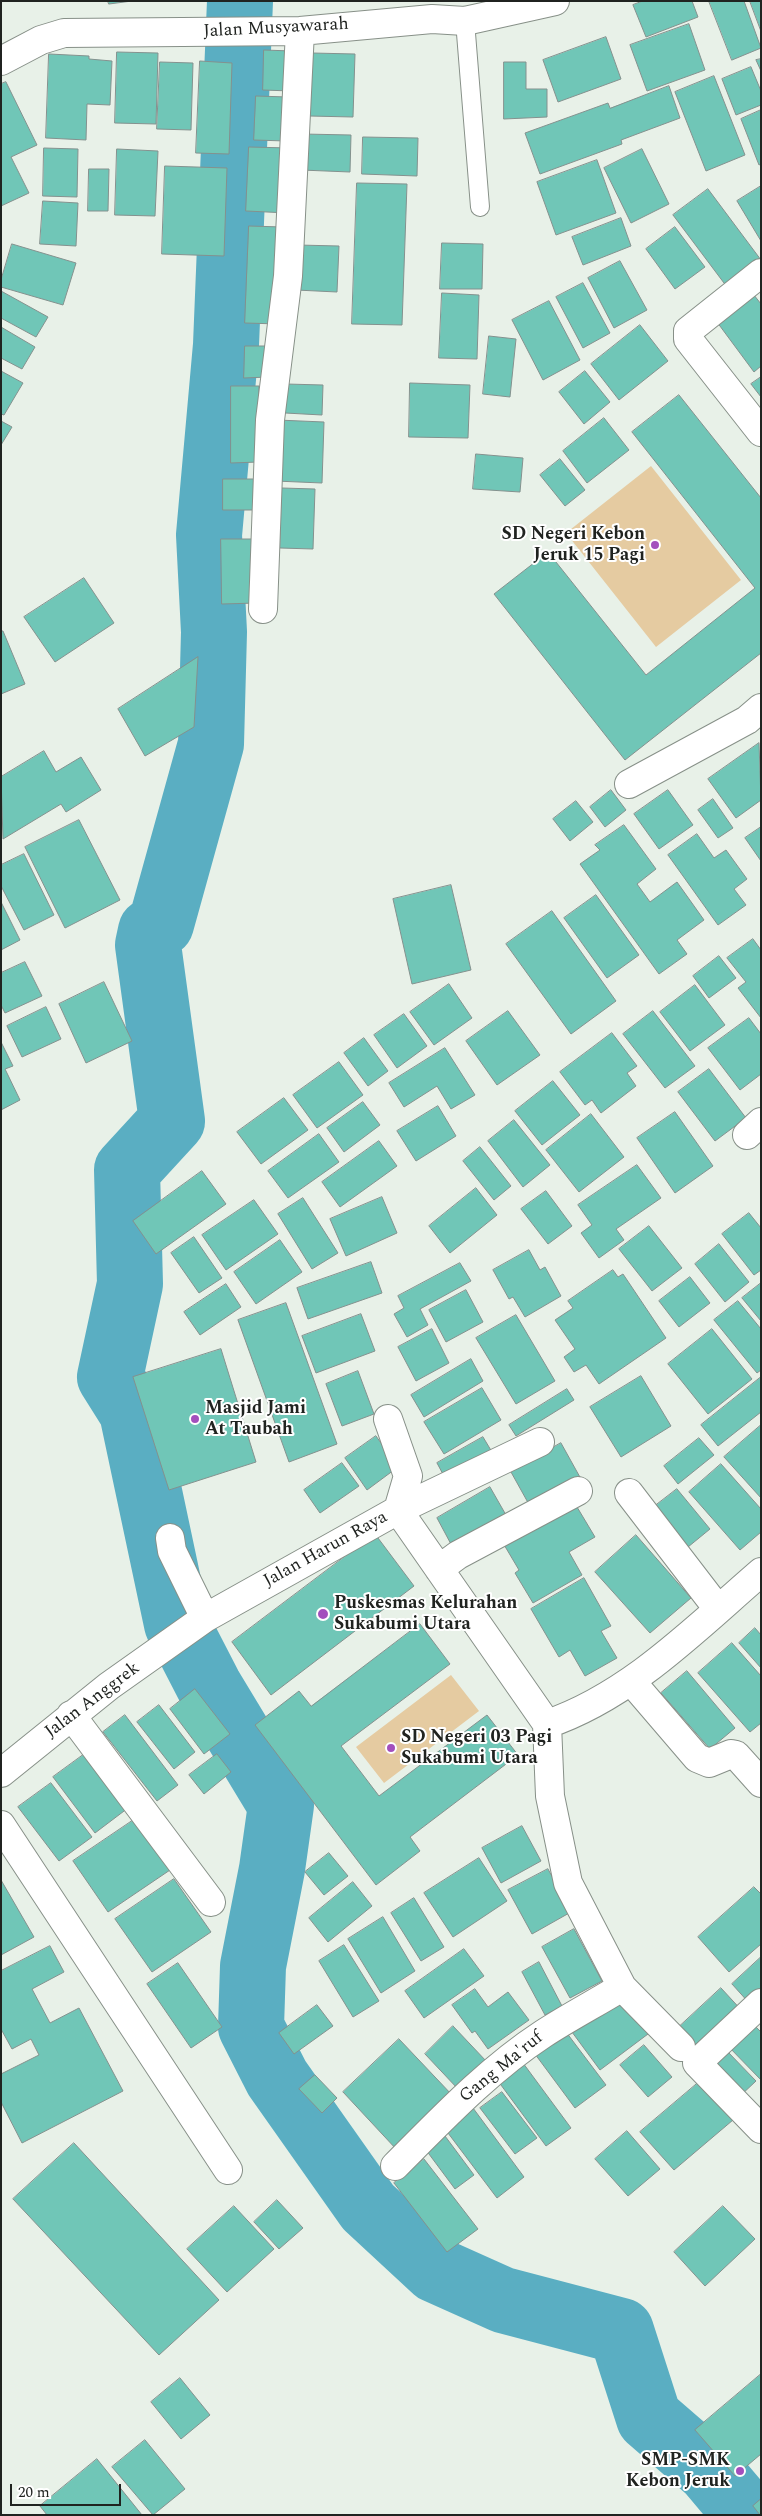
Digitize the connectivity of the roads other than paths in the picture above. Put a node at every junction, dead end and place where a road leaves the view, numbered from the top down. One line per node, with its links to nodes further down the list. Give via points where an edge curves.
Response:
1 (555, 1): 2 (street, Jalan Musyawarah)
2 (465, 21): 3 (street, Jalan Musyawarah, via 432,18); 5 (lane)
3 (298, 31): 4 (street, Jalan Musyawarah, via 64,33 47,37); 8 (street, via 288,276 270,420)
4 (1, 61)
5 (480, 207)
6 (761, 273): 7 (street, via 702,317 688,331 688,339)
7 (761, 432)
8 (263, 609)
9 (761, 708): 10 (street, via 748,720)
10 (629, 784)
11 (388, 1419): 15 (street, via 408,1476)
12 (540, 1442): 15 (street)
13 (578, 1491): 17 (street, via 458,1555)
14 (629, 1493): 19 (street)
15 (398, 1510): 17 (street, Jalan Harun Raya); 20 (street, Jalan Harun Raya)
16 (170, 1538): 20 (street)
17 (439, 1569): 23 (street, Jalan Harun Raya)
18 (761, 1572): 19 (street)
19 (718, 1609): 21 (street)
20 (196, 1625): 22 (street, Jalan Anggrek)
21 (631, 1681): 23 (street, via 594,1704); 25 (street, via 697,1758 709,1763 736,1755)
22 (71, 1715): 24 (street, Jalan Anggrek); 27 (street)
23 (547, 1724): 28 (street, via 550,1796 568,1883)
24 (1, 1773)
25 (761, 1783)
26 (1, 1825): 33 (street)
27 (211, 1902)
28 (622, 1987): 30 (street); 32 (street, Gang Ma'ruf, via 542,2034 517,2053 445,2115)
29 (761, 2003): 30 (street)
30 (689, 2055): 31 (street)
31 (761, 2129)
32 (395, 2166)
33 (228, 2170)

